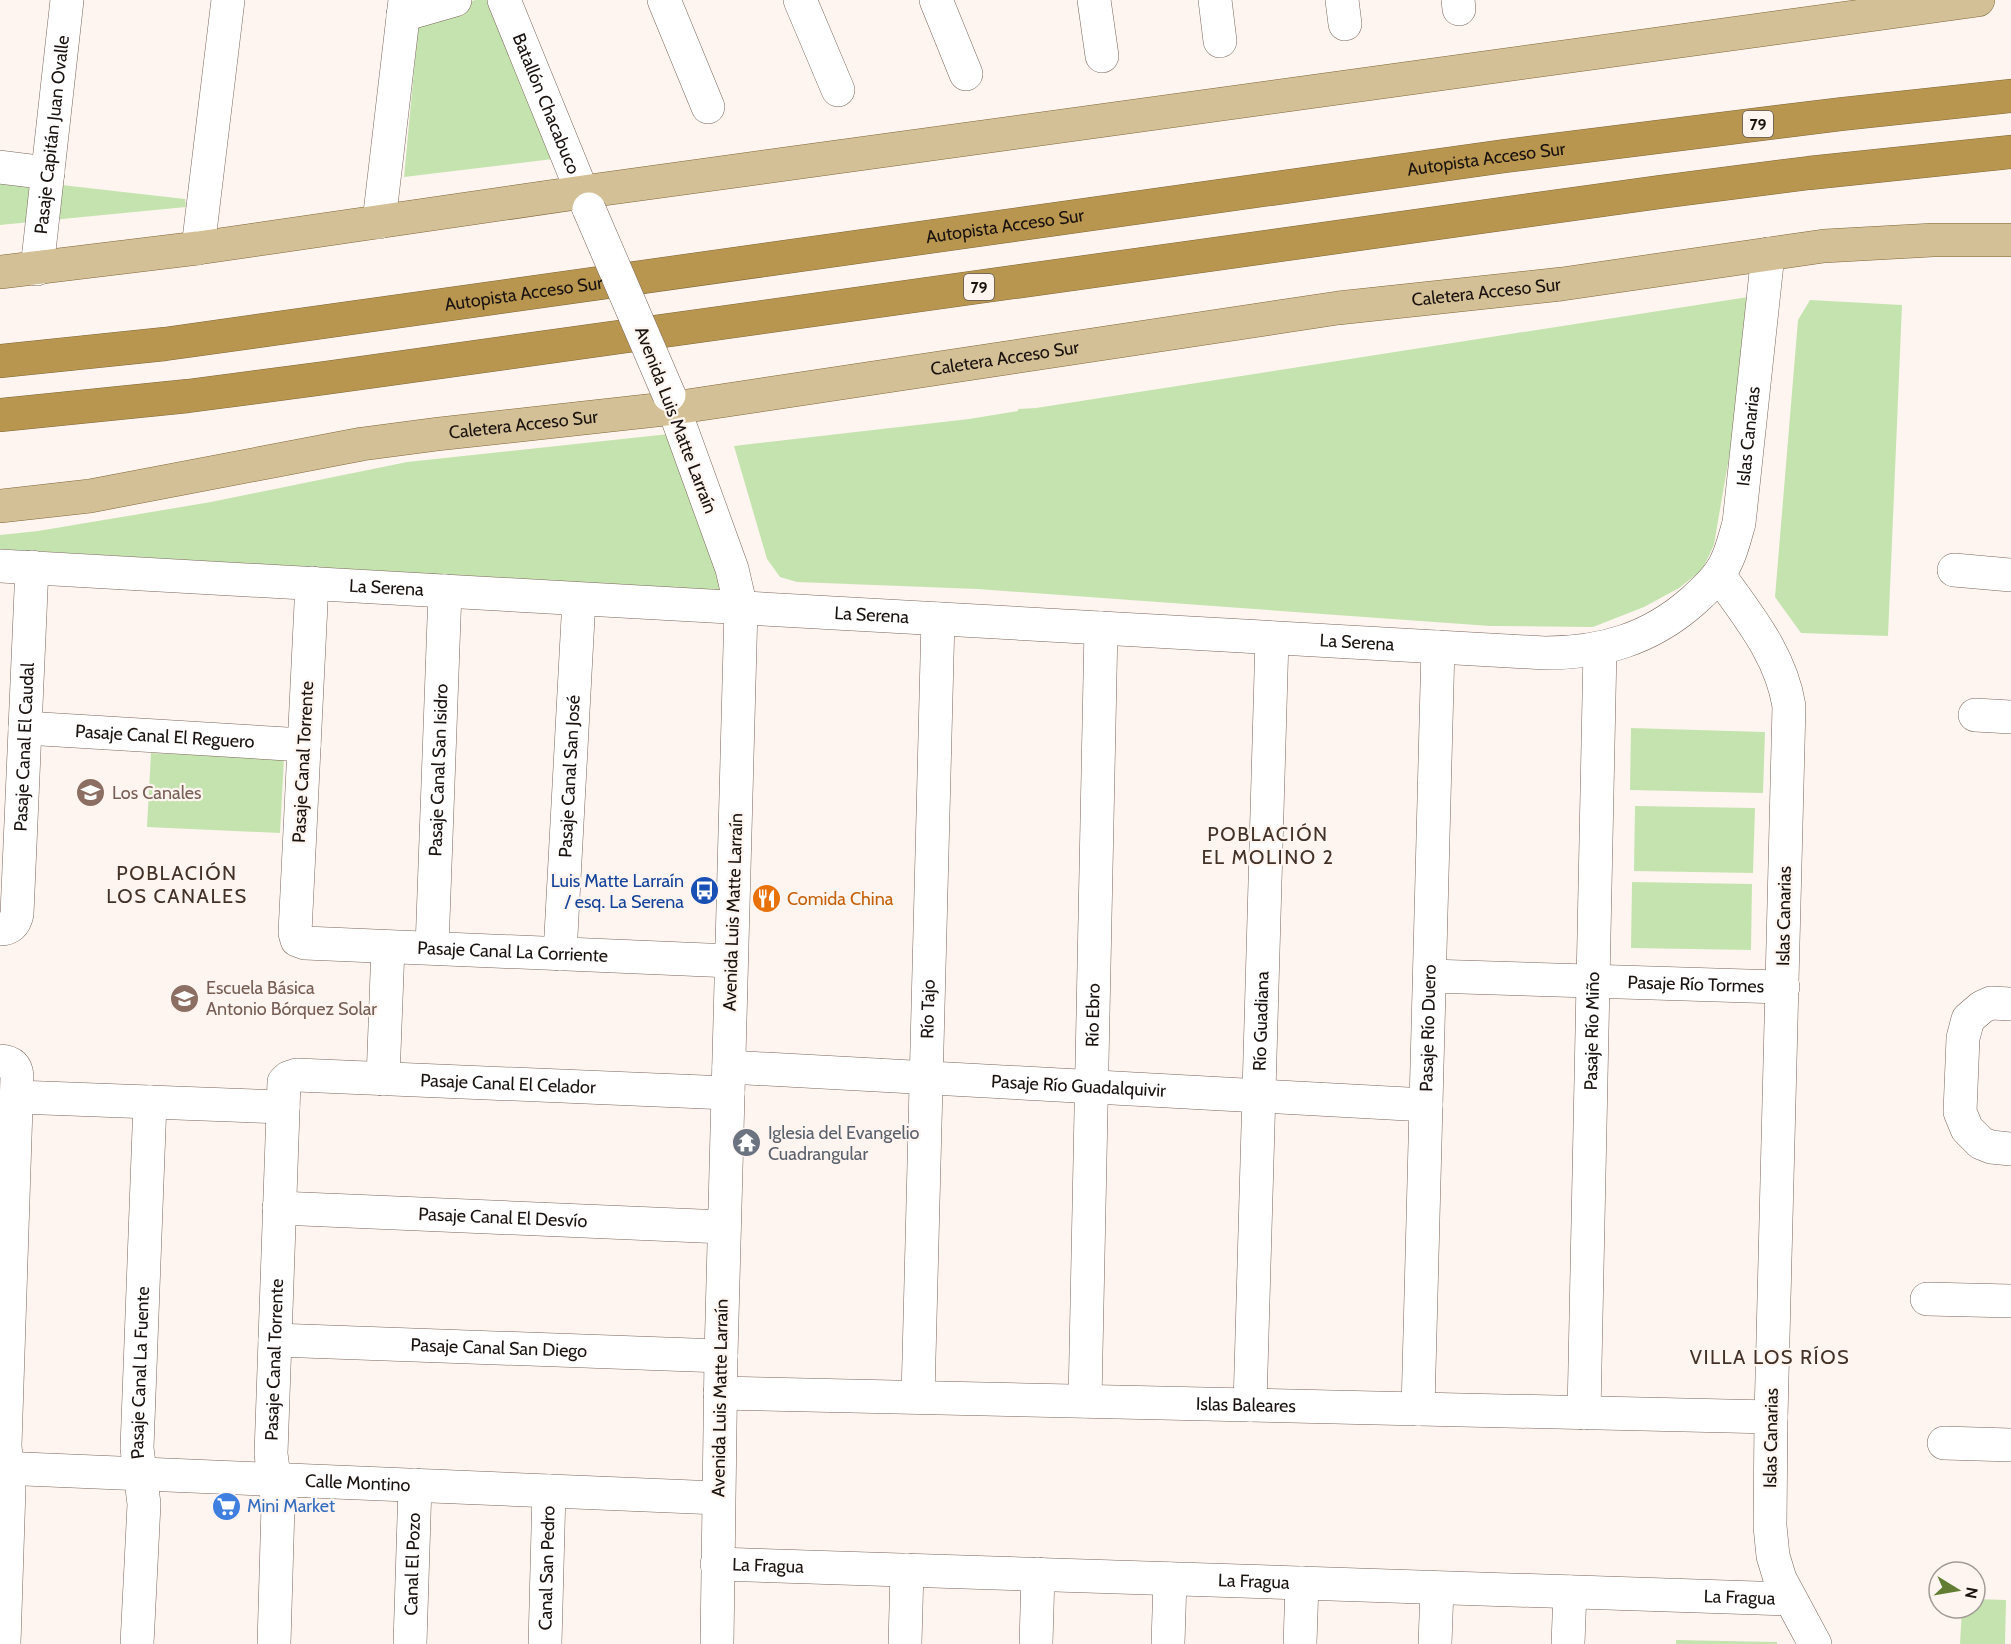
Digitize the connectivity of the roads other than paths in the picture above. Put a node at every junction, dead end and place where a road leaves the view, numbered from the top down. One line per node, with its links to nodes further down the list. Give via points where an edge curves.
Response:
1 (67, 0): 20 (street, Pasaje Capitán Juan Ovalle)
2 (228, 0): 24 (street)
3 (454, 0): 11 (street)
4 (504, 0): 21 (street, Batallón Chacabuco)
5 (664, 0): 17 (street)
6 (800, 0): 15 (street)
7 (936, 0): 14 (street)
8 (1094, 0): 13 (street)
9 (1215, 0): 12 (street)
10 (1978, 0): 21 (main road)
11 (404, 7): 22 (street)
12 (1220, 41)
13 (1102, 56)
14 (966, 74)
15 (838, 90)
16 (2011, 96): 28 (highway, Autopista Acceso Sur / 79, via 1673,134 165,344)
17 (708, 107)
18 (2011, 152): 30 (highway, 79, via 1660,192 325,378)
19 (0, 167): 20 (street)
20 (48, 173): 26 (street, Pasaje Capitán Juan Ovalle)
21 (586, 200): 22 (main road); 29 (street, Avenida Luis Matte Larraín, bridge)
22 (379, 222): 24 (main road)
23 (2011, 240): 25 (main road, Caletera Acceso Sur, via 1879,242)
24 (198, 249): 26 (main road)
25 (1768, 254): 29 (main road, Caletera Acceso Sur, via 1540,286 1338,308); 34 (street, Islas Canarias, via 1739,523)
26 (37, 269): 27 (main road)
27 (0, 272)
28 (0, 361)
29 (672, 401): 31 (main road, Caletera Acceso Sur, via 362,444 90,496); 39 (street, Avenida Luis Matte Larraín, via 732,568)
30 (0, 415)
31 (0, 506)
32 (16, 566): 36 (street, La Serena); 47 (street, Pasaje Canal El Caudal)
33 (1954, 570): 35 (street)
34 (1719, 575): 44 (street, La Serena, via 1661,624); 57 (street, Islas Canarias, via 1768,645 1787,690)
35 (2011, 575)
36 (312, 583): 37 (street, La Serena); 48 (street, Pasaje Canal Torrente)
37 (445, 591): 38 (street, La Serena); 52 (street, Pasaje Canal San Isidro)
38 (579, 599): 39 (street, La Serena); 53 (street, Pasaje Canal San José)
39 (741, 608): 40 (street, La Serena); 54 (street, Avenida Luis Matte Larraín)
40 (938, 619): 41 (street, La Serena); 61 (street, Río Tajo)
41 (1101, 628): 42 (street, La Serena); 63 (street, Río Ebro)
42 (1272, 638): 43 (street, La Serena); 65 (street, Río Guadiana)
43 (1438, 647): 44 (street, La Serena, via 1545,653); 55 (street, Pasaje Río Duero)
44 (1600, 649): 56 (street, Pasaje Río Miño)
45 (1975, 715): 46 (street)
46 (2011, 717)
47 (25, 728): 48 (street, Pasaje Canal El Reguero); 49 (street, Pasaje Canal El Caudal, via 16,914)
48 (304, 745): 50 (street, Pasaje Canal Torrente, via 294,933)
49 (6, 927)
50 (297, 940): 51 (street, Pasaje Canal La Corriente)
51 (388, 946): 52 (street, Pasaje Canal La Corriente); 60 (street)
52 (432, 948): 53 (street, Pasaje Canal La Corriente)
53 (560, 954): 54 (street, Pasaje Canal La Corriente)
54 (732, 961): 62 (street, Avenida Luis Matte Larraín)
55 (1430, 976): 56 (street, Pasaje Río Tormes); 68 (street, Pasaje Río Duero)
56 (1593, 981): 57 (street, Pasaje Río Tormes); 83 (street, Pasaje Río Miño)
57 (1782, 987): 84 (street, Islas Canarias)
58 (2011, 1004): 69 (street, via 1982,1006 1968,1019 1963,1038 1960,1112 1966,1129 1981,1143)
59 (7, 1063): 66 (street, via 17,1076)
60 (383, 1078): 62 (street, Pasaje Canal El Celador); 64 (street, Pasaje Canal El Celador, via 297,1075)
61 (926, 1078): 62 (street, Pasaje Río Guadalquivir); 63 (street, Pasaje Río Guadalquivir); 79 (street, Río Tajo)
62 (728, 1080): 72 (street, Avenida Luis Matte Larraín)
63 (1091, 1087): 65 (street, Pasaje Río Guadalquivir); 80 (street, Río Ebro)
64 (285, 1092): 67 (street, Pasaje Canal El Celador); 71 (street, Pasaje Canal Torrente)
65 (1259, 1096): 68 (street, Pasaje Río Guadalquivir); 81 (street, Río Guadiana)
66 (17, 1097): 67 (street, Pasaje Canal El Celador); 70 (street)
67 (150, 1102): 88 (street, Pasaje Canal La Fuente, via 137,1448)
68 (1426, 1105): 82 (street, Pasaje Río Duero)
69 (2011, 1149)
70 (7, 1194): 75 (street)
71 (279, 1208): 72 (street, Pasaje Canal El Desvío); 76 (street, Pasaje Canal Torrente)
72 (724, 1227): 77 (street, Avenida Luis Matte Larraín)
73 (1927, 1299): 74 (street)
74 (2011, 1301)
75 (4, 1326): 87 (street)
76 (275, 1340): 77 (street, Pasaje Canal San Diego); 89 (street, Pasaje Canal Torrente, via 271,1454)
77 (721, 1356): 78 (street, Avenida Luis Matte Larraín)
78 (720, 1393): 79 (street, Islas Baleares); 92 (street, Avenida Luis Matte Larraín)
79 (918, 1397): 80 (street, Islas Baleares)
80 (1085, 1401): 81 (street, Islas Baleares)
81 (1250, 1405): 82 (street, Islas Baleares)
82 (1418, 1409): 83 (street, Islas Baleares)
83 (1584, 1413): 84 (street, Islas Baleares)
84 (1771, 1417): 100 (street, Islas Canarias, via 1771,1542 1780,1579)
85 (1944, 1443): 86 (street)
86 (2011, 1445)
87 (4, 1468): 88 (street, Calle Montino); 101 (street, via 9,1488)
88 (140, 1473): 89 (street, Calle Montino); 102 (street, Pasaje Canal La Fuente, via 144,1504)
89 (274, 1479): 90 (street, Calle Montino); 103 (street, Pasaje Canal Torrente, via 278,1506)
90 (415, 1485): 91 (street, Calle Montino); 104 (street, Canal El Pozo)
91 (549, 1491): 92 (street, Calle Montino); 105 (street, Canal San Pedro)
92 (718, 1498): 93 (street, Avenida Luis Matte Larraín)
93 (717, 1564): 94 (street, La Fragua); 106 (street, Avenida Luis Matte Larraín)
94 (907, 1570): 95 (street, La Fragua); 107 (street)
95 (1038, 1574): 96 (street, La Fragua); 108 (street)
96 (1170, 1579): 97 (street, La Fragua); 109 (street)
97 (1302, 1583): 98 (street, La Fragua); 110 (street)
98 (1437, 1588): 99 (street, La Fragua); 111 (street)
99 (1570, 1592): 100 (street, La Fragua); 112 (street)
100 (1790, 1599): 113 (street, Islas Canarias)
101 (4, 1644)
102 (137, 1644)
103 (274, 1644)
104 (410, 1644)
105 (544, 1644)
106 (717, 1644)
107 (905, 1644)
108 (1036, 1644)
109 (1168, 1644)
110 (1300, 1644)
111 (1435, 1644)
112 (1568, 1644)
113 (1815, 1644)

